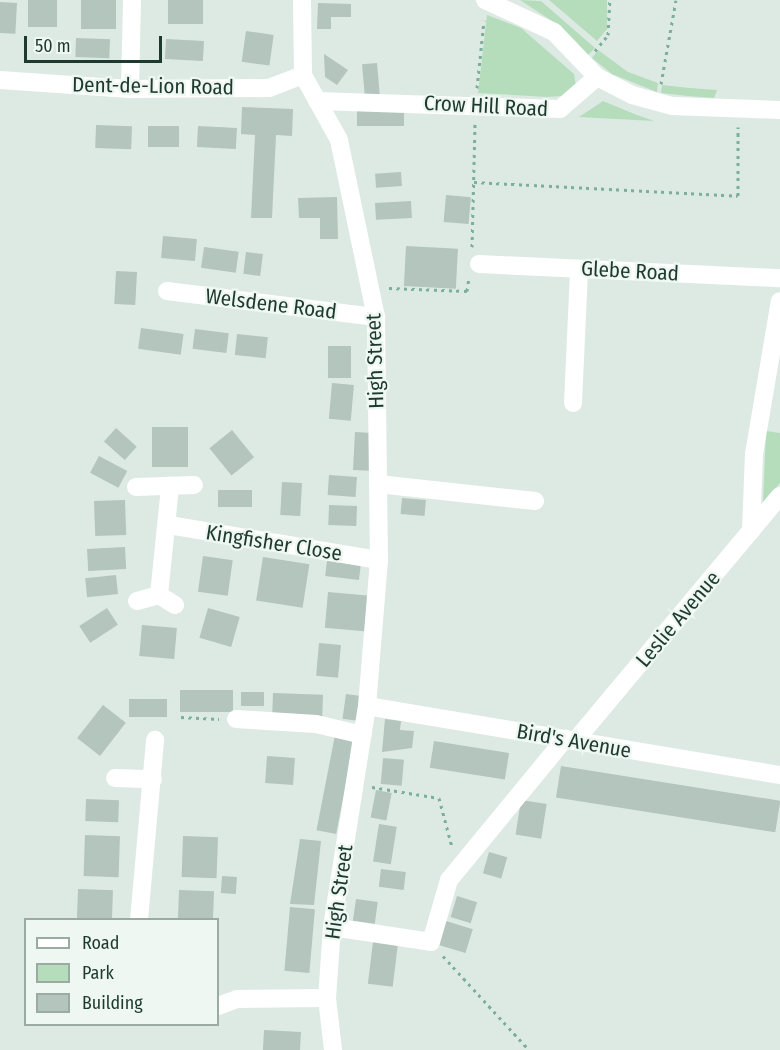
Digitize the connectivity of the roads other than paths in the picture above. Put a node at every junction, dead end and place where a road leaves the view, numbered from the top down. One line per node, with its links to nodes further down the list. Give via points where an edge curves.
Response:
1 (132, 0): 7 (street)
2 (302, 0): 4 (street, High Street)
3 (494, 1): 5 (street, via 554,32)
4 (303, 75): 7 (street, Dent-de-Lion Road, via 269,88); 8 (street, High Street)
5 (597, 77): 8 (street, Crow Hill Road, via 560,109); 9 (street, via 657,102)
6 (0, 80): 7 (street, Dent-de-Lion Road)
7 (130, 89)
8 (317, 101): 15 (street, High Street, via 339,140)
9 (780, 110)
10 (473, 263): 11 (street, Glebe Road)
11 (579, 269): 12 (street, Glebe Road); 16 (street)
12 (780, 278)
13 (167, 291): 15 (street, Welsdene Road)
14 (780, 301): 24 (street, via 754,454)
15 (376, 317): 17 (street, High Street)
16 (573, 403)
17 (378, 484): 22 (street); 25 (street, High Street)
18 (194, 485): 19 (street)
19 (170, 486): 20 (street); 23 (street)
20 (136, 487)
21 (780, 496): 24 (street, Leslie Avenue)
22 (535, 501)
23 (169, 525): 25 (street, Kingfisher Close); 26 (street)
24 (751, 531): 33 (street, Leslie Avenue)
25 (380, 560): 29 (street, High Street)
26 (159, 595): 27 (street); 28 (street)
27 (137, 601)
28 (175, 606)
29 (368, 706): 31 (street, High Street); 33 (street, Bird's Avenue)
30 (236, 719): 31 (street, via 316,724)
31 (363, 735): 38 (street, High Street)
32 (155, 740): 36 (street)
33 (570, 740): 34 (street, Bird's Avenue); 38 (street, Leslie Avenue, via 449,880 431,942)
34 (780, 775)
35 (115, 778): 36 (street)
36 (153, 779): 37 (street)
37 (140, 918)
38 (332, 927): 39 (street, High Street)
39 (327, 998): 40 (street, via 237,999); 41 (street, High Street)
40 (219, 1006)
41 (333, 1050)

